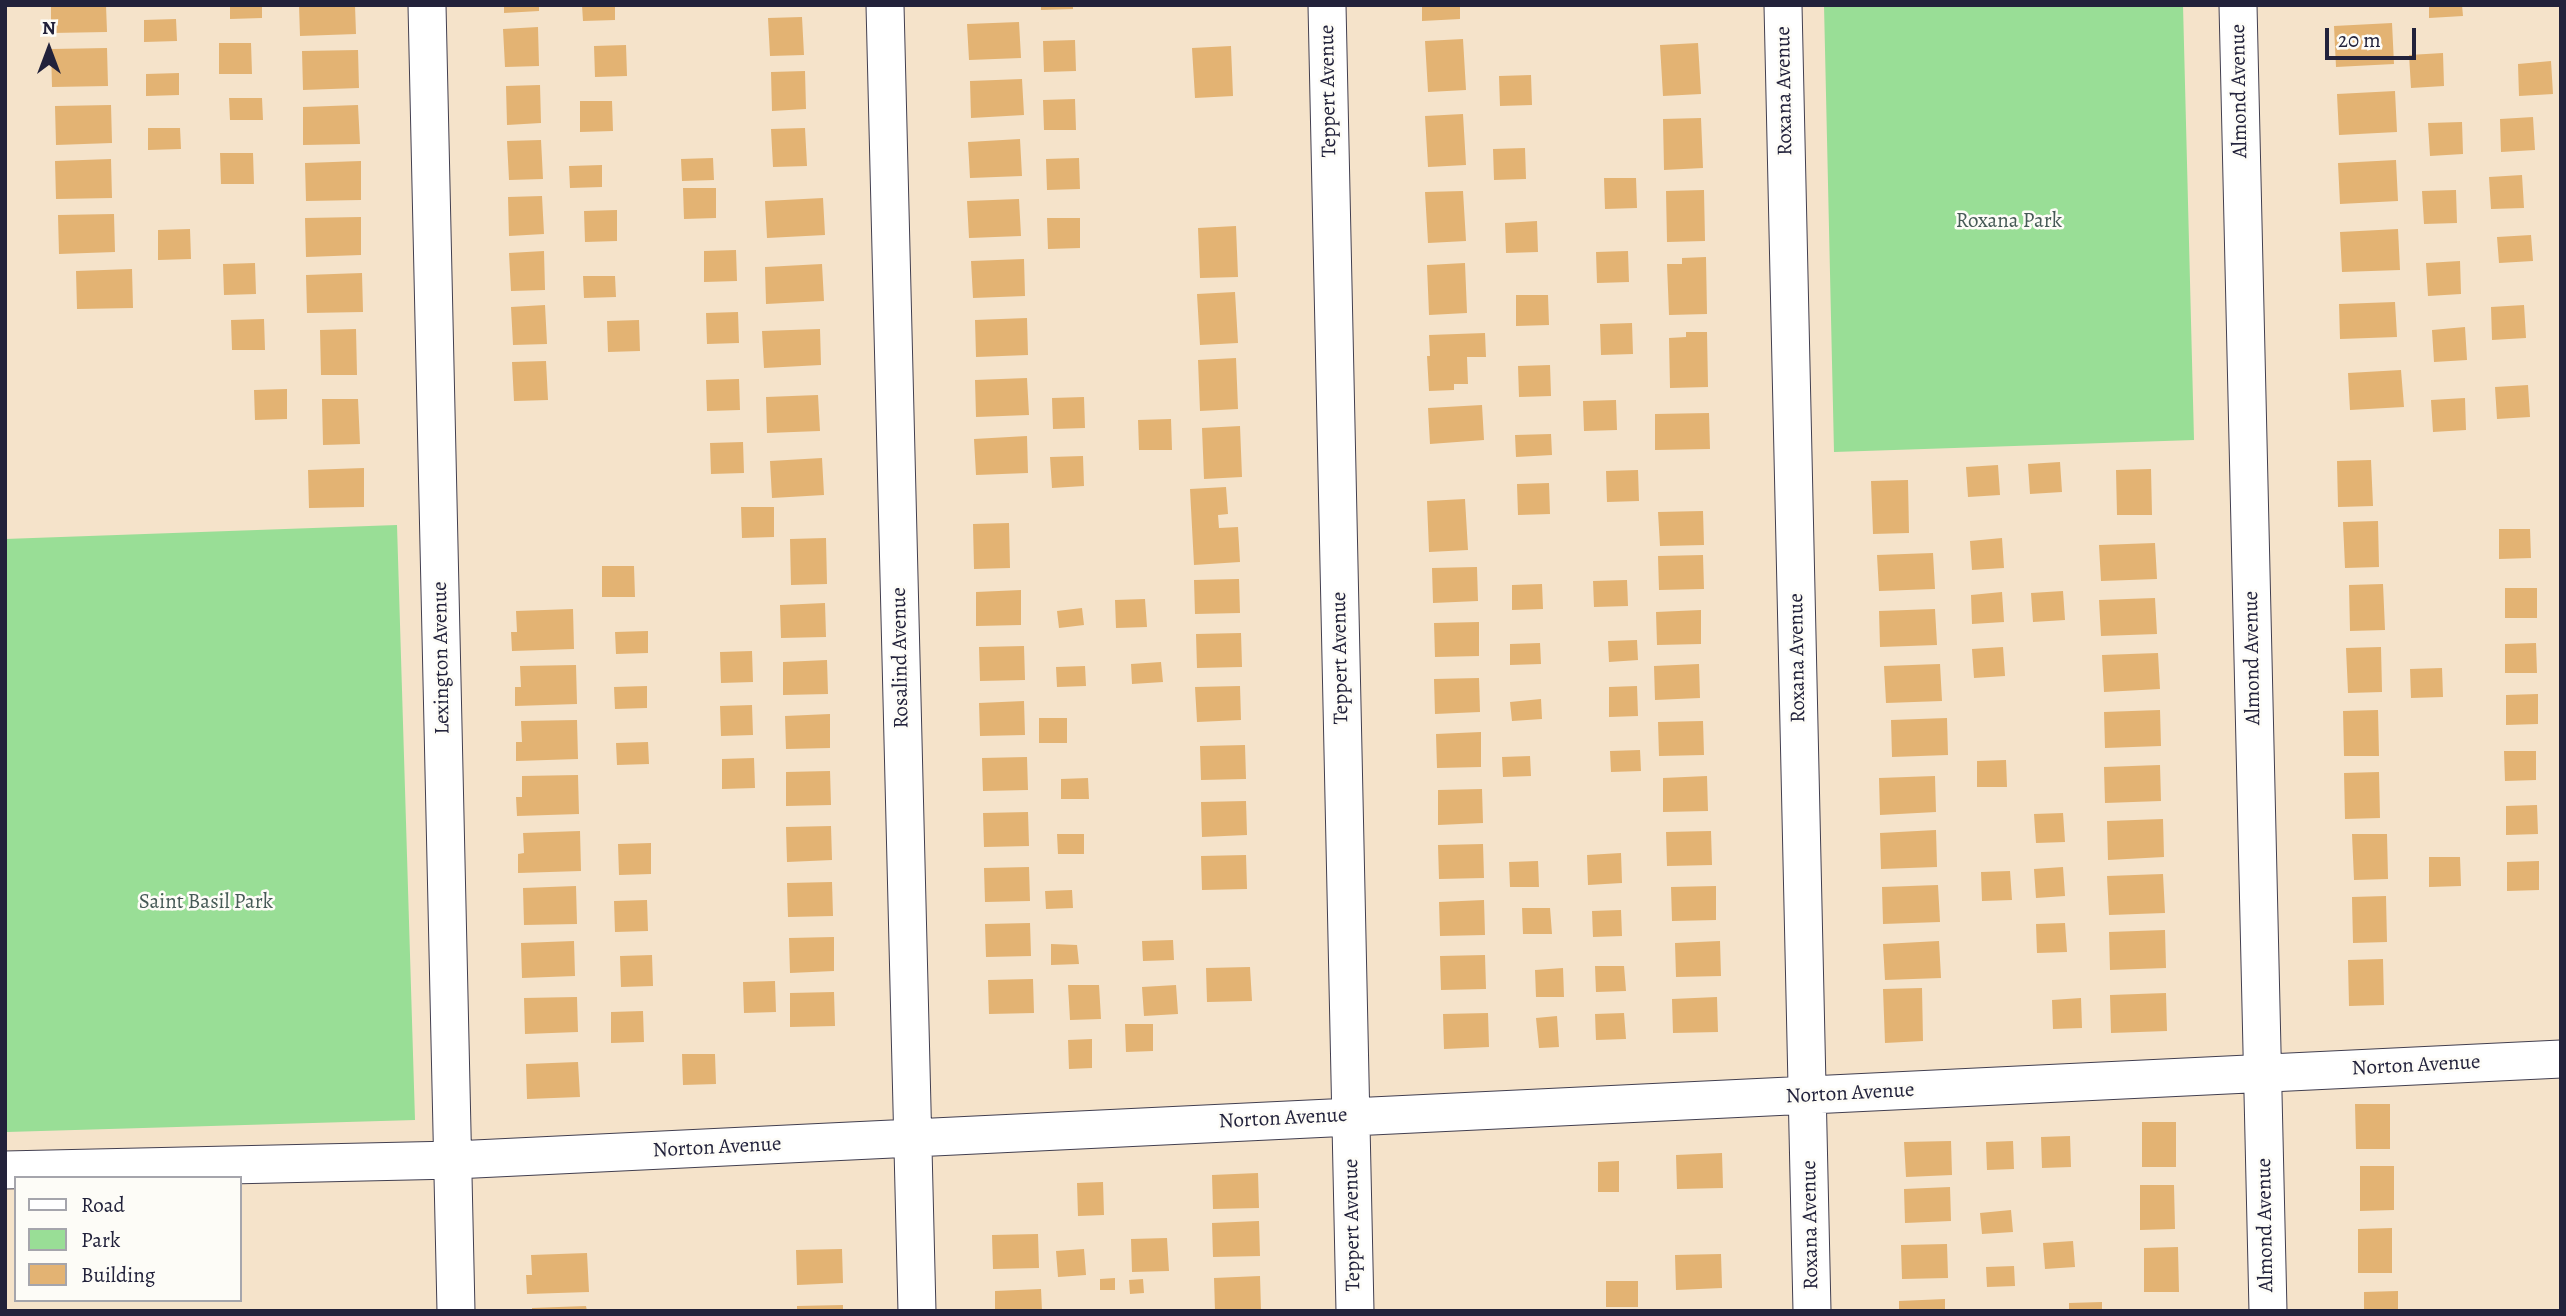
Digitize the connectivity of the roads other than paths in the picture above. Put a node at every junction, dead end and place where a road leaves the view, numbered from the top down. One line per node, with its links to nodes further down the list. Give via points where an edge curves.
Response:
1 (428, 5): 11 (street, Lexington Avenue)
2 (885, 5): 10 (street, Rosalind Avenue)
3 (1327, 5): 9 (street, Teppert Avenue)
4 (1783, 5): 8 (street, Roxana Avenue)
5 (2238, 5): 7 (street, Almond Avenue)
6 (2561, 1059): 7 (street, Norton Avenue)
7 (2263, 1073): 8 (street, Norton Avenue); 17 (street, Almond Avenue)
8 (1808, 1096): 9 (street, Norton Avenue); 16 (street, Roxana Avenue)
9 (1350, 1116): 10 (street, Norton Avenue); 15 (street, Teppert Avenue)
10 (914, 1139): 11 (street, Norton Avenue); 14 (street, Rosalind Avenue)
11 (454, 1160): 12 (street, Norton Avenue); 13 (street, Lexington Avenue)
12 (5, 1170)
13 (456, 1311)
14 (917, 1311)
15 (1355, 1311)
16 (1812, 1311)
17 (2267, 1311)

